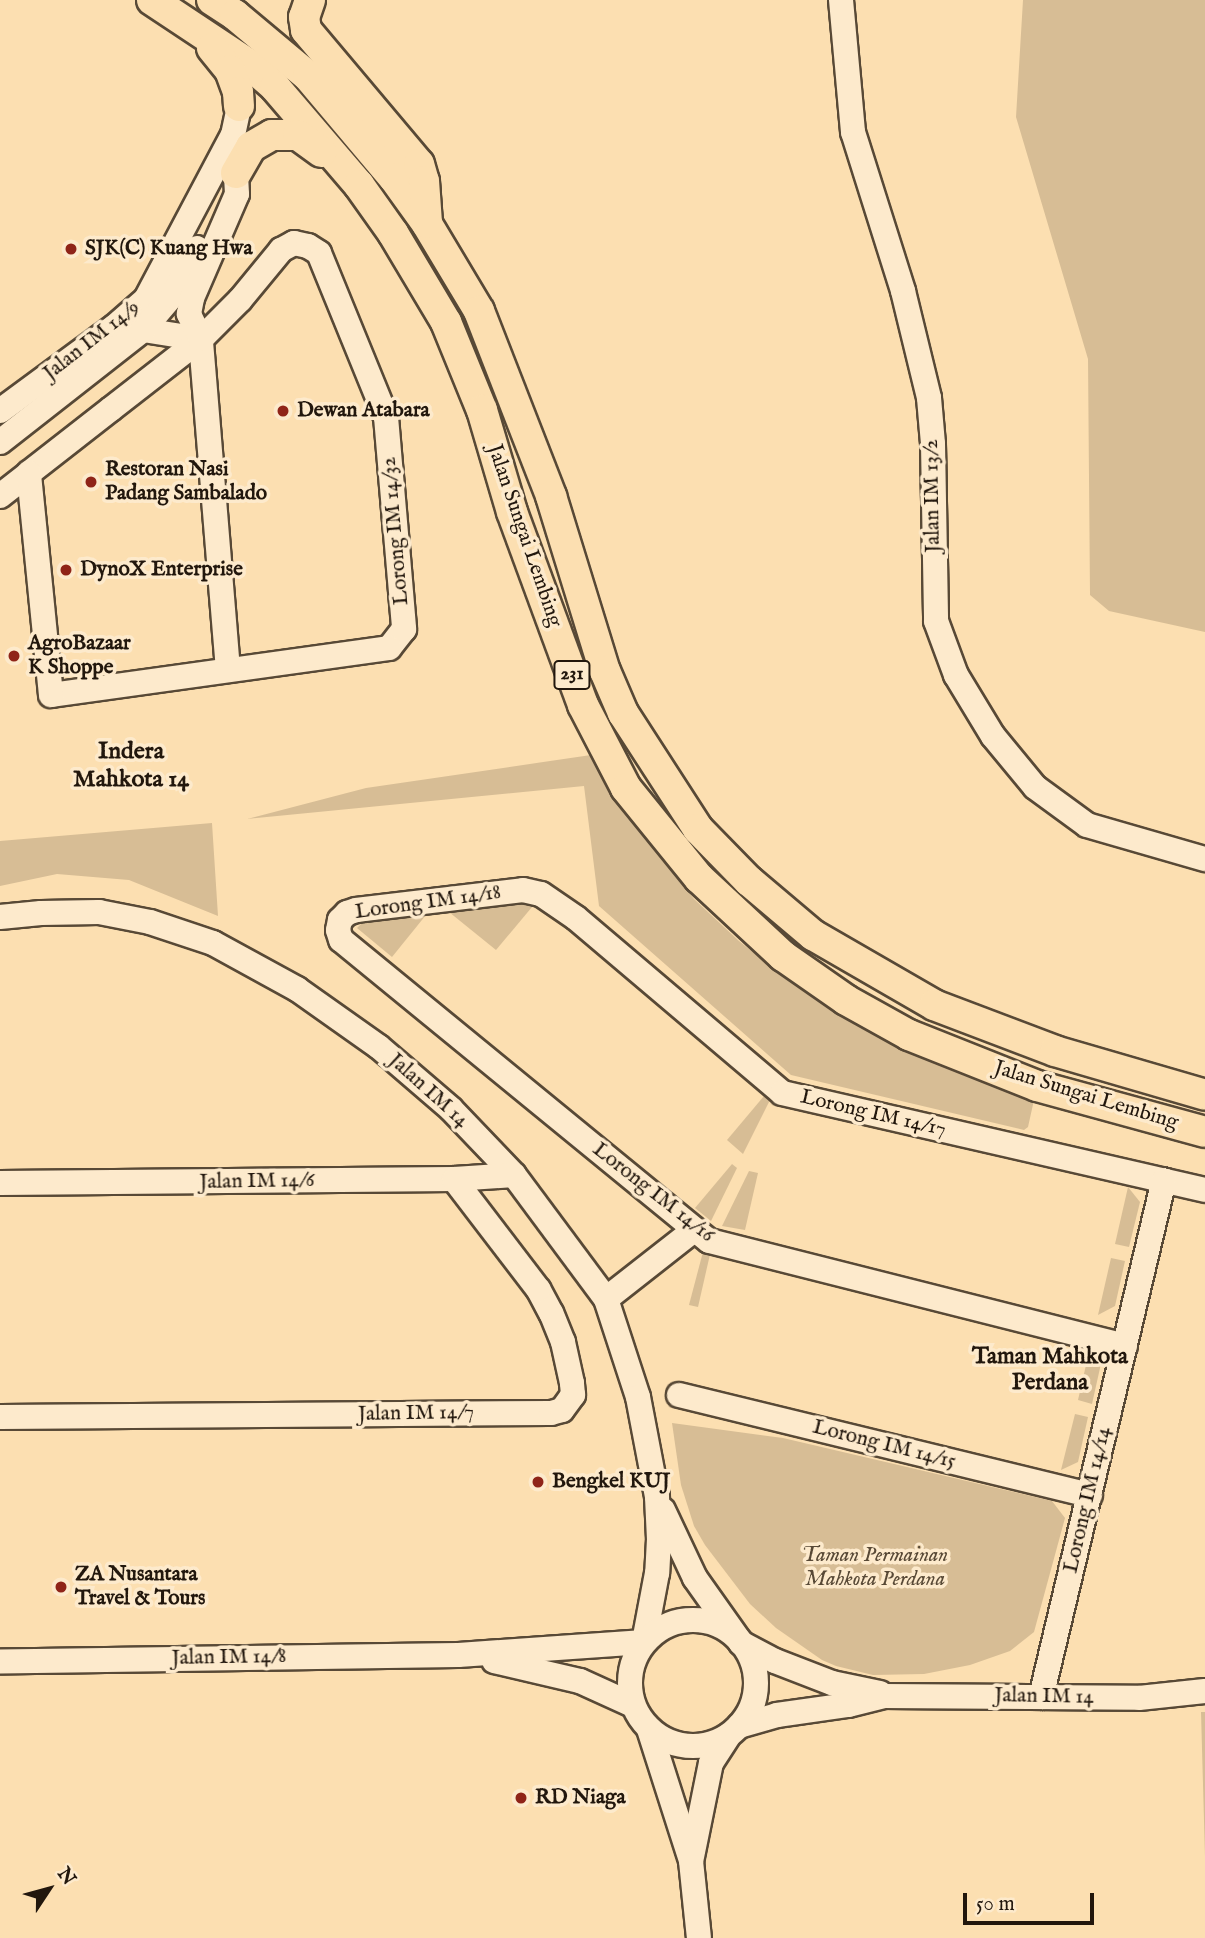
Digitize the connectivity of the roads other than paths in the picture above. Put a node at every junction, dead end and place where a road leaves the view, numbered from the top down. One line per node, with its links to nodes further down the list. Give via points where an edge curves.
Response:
1 (152, 0): 5 (main road, Jalan Sungai Lembing / 231)
2 (212, 0): 9 (main road, Jalan Sungai Lembing / 231, via 308,76)
3 (310, 0): 9 (main road, via 304,17 306,30 419,164)
4 (841, 0): 17 (street, Jalan IM 13/2, via 853,132 903,291 929,398 936,621 956,675 993,736 1035,787 1087,825)
5 (197, 30): 6 (main road, via 230,70); 8 (main road, Jalan Sungai Lembing / 231, via 275,87)
6 (239, 106): 12 (street, Jalan IM 14/9, via 233,135 146,299)
7 (236, 173): 8 (main road, via 259,141 272,135 298,135 314,145); 10 (street, Jalan IM 14/9, via 172,296); 11 (street, via 237,194 192,298 190,314)
8 (380, 212): 22 (main road, Jalan Sungai Lembing / 231, via 446,322 482,410 512,512 583,705 626,788 699,878 783,956 846,1000 909,1035 1037,1086)
9 (427, 224): 21 (main road, Jalan Sungai Lembing / 231, via 479,311 551,496 605,671 623,713 698,830 813,935 934,1005 1055,1051)
10 (143, 330): 11 (street); 13 (street, Jalan IM 14/9)
11 (201, 339): 14 (street); 16 (street); 16 (street, Lorong IM 14/32, via 281,250 294,243 319,253 386,417 404,629 389,648)
12 (0, 411)
13 (0, 442)
14 (29, 473): 15 (street); 16 (street, via 51,695)
15 (0, 496)
16 (228, 670)
17 (1205, 859)
18 (523, 890): 20 (street, Lorong IM 14/18, via 356,909); 25 (street, Lorong IM 14/17, via 553,900 782,1093)
19 (0, 917): 23 (street, Jalan IM 14, via 99,912 150,922 213,943 297,989 379,1048 451,1109)
20 (338, 925): 28 (street, Lorong IM 14/16, via 338,935 349,946)
21 (1205, 1095)
22 (1205, 1132)
23 (514, 1175): 24 (street, Jalan IM 14/6); 29 (street, Jalan IM 14)
24 (454, 1179): 26 (street, Jalan IM 14/6); 32 (street, Jalan IM 14/7, via 538,1289 551,1313 572,1383 573,1395 562,1410)
25 (1164, 1180): 27 (street, Lorong IM 14/17); 30 (street, Lorong IM 14/14)
26 (0, 1183)
27 (1205, 1190)
28 (694, 1230): 29 (street); 30 (street, Lorong IM 14/16, via 709,1241)
29 (606, 1298): 34 (street, Jalan IM 14, via 638,1397)
30 (1125, 1346): 33 (street, Lorong IM 14/14)
31 (679, 1395): 33 (street, Lorong IM 14/15)
32 (0, 1417)
33 (1090, 1495): 41 (street, Lorong IM 14/14)
34 (657, 1497): 35 (street, via 657,1573); 36 (street, via 695,1578)
35 (644, 1642): 36 (street, via 670,1623 685,1620 717,1625); 37 (street, Jalan IM 14/8); 42 (street, via 630,1676)
36 (741, 1643): 40 (street, via 798,1671); 44 (street, via 753,1666 755,1692 747,1716)
37 (458, 1655): 38 (street, Jalan IM 14/8); 42 (street, Jalan IM 14/8, via 580,1681)
38 (0, 1661)
39 (1205, 1691): 41 (street, Jalan IM 14, via 1150,1698)
40 (883, 1696): 41 (street, Jalan IM 14); 44 (street, via 777,1714)
41 (1041, 1697)
42 (633, 1705): 43 (street)
43 (649, 1729): 44 (street, via 688,1746 703,1745); 45 (street)
44 (734, 1731): 45 (street, via 711,1763)
45 (691, 1861): 46 (street)
46 (699, 1938)

